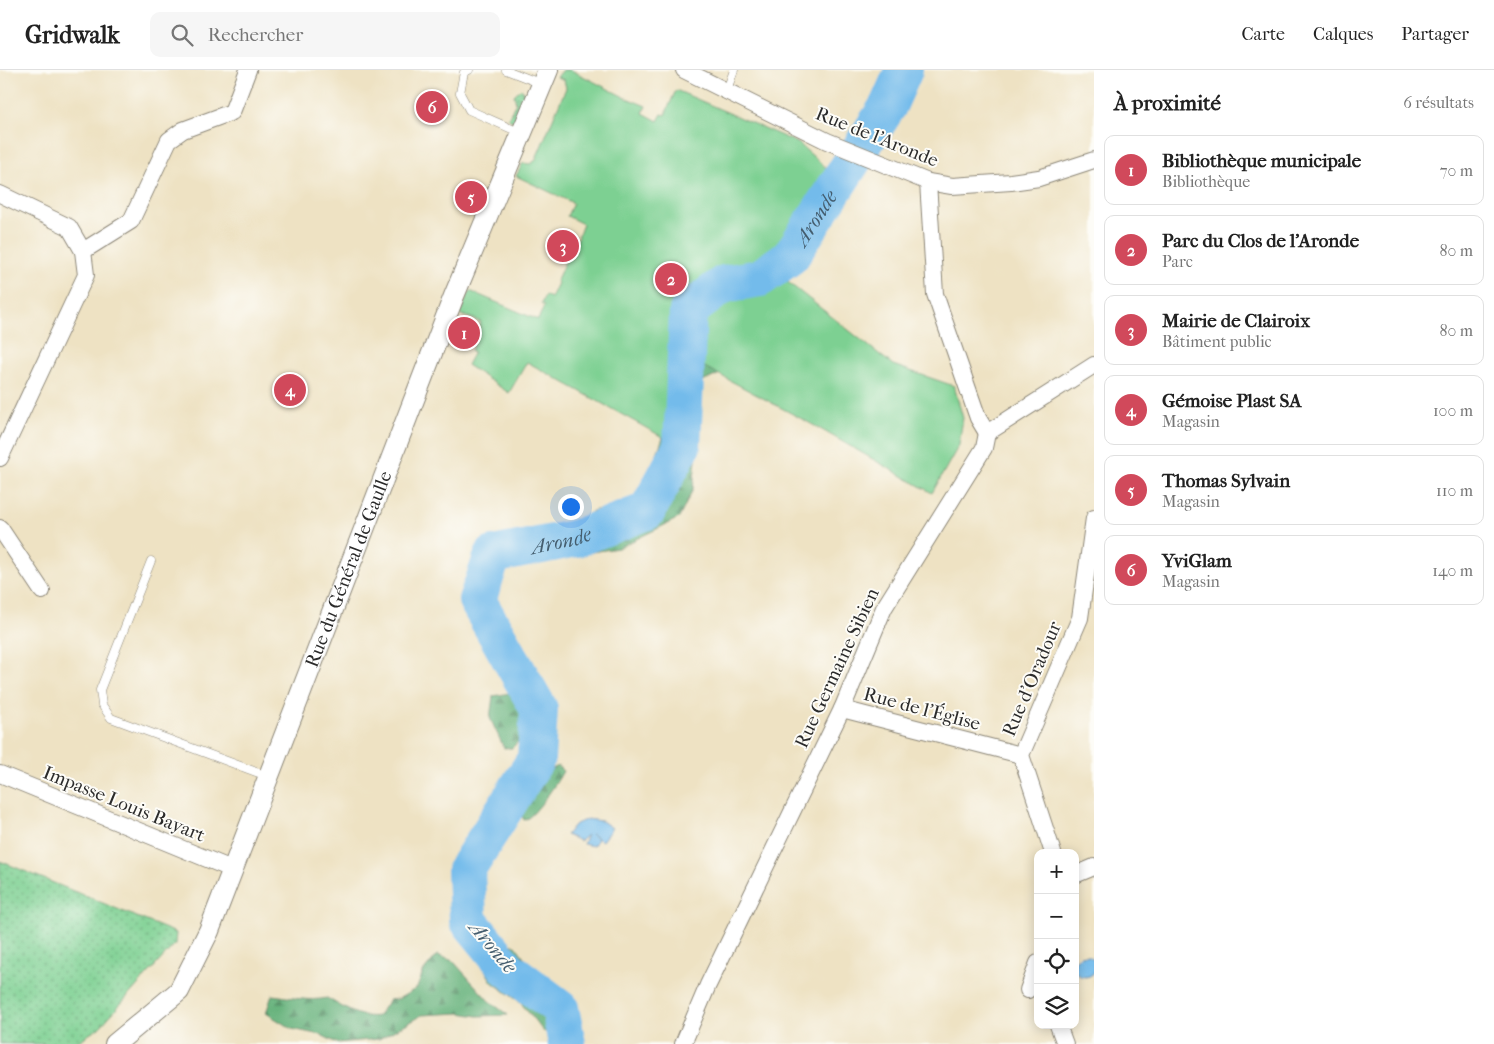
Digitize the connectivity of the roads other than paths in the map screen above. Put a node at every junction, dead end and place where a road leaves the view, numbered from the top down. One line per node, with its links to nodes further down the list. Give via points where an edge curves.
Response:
1 (248, 70): 12 (street, via 232,112 183,130 169,140 131,221)
2 (469, 70): 8 (lane, via 464,72 460,93 469,110)
3 (506, 70): 6 (lane)
4 (684, 70): 7 (street, Rue de l'Aronde)
5 (734, 70): 7 (lane)
6 (545, 77): 8 (street, Rue du Général de Gaulle)
7 (728, 90): 10 (street, Rue de l'Aronde, via 827,141)
8 (521, 133): 24 (street, Rue du Général de Gaulle, via 389,461)
9 (1094, 160): 10 (street, Rue de l'Aronde, via 1039,178 1011,182 952,186)
10 (928, 182): 14 (street, via 935,294 978,418)
11 (0, 194): 12 (street, via 69,227)
12 (83, 251): 15 (street, via 86,275)
13 (1094, 365): 14 (street)
14 (987, 433): 21 (street, Rue Germaine Sibien, via 984,448 884,608)
15 (0, 458)
16 (1094, 518): 20 (street, Rue d'Oradour)
17 (0, 528): 19 (street)
18 (151, 562): 24 (lane, via 100,690 102,705 111,718)
19 (42, 591)
20 (1087, 619): 22 (street, Rue d'Oradour)
21 (842, 709): 22 (street, Rue de l'Église); 33 (street, Rue Germaine Sibien, via 712,976)
22 (1021, 755): 25 (street, Rue d'Oradour)
23 (0, 774): 27 (street, Impasse Louis Bayart)
24 (269, 777): 27 (street, Rue du Général de Gaulle)
25 (1052, 849)
26 (1094, 867): 28 (street)
27 (234, 870): 32 (street, Rue du Général de Gaulle, via 209,932 179,990)
28 (1079, 873)
29 (1034, 974): 30 (street)
30 (1028, 990)
31 (1059, 1029): 34 (street)
32 (115, 1044)
33 (683, 1044)
34 (1065, 1044)

